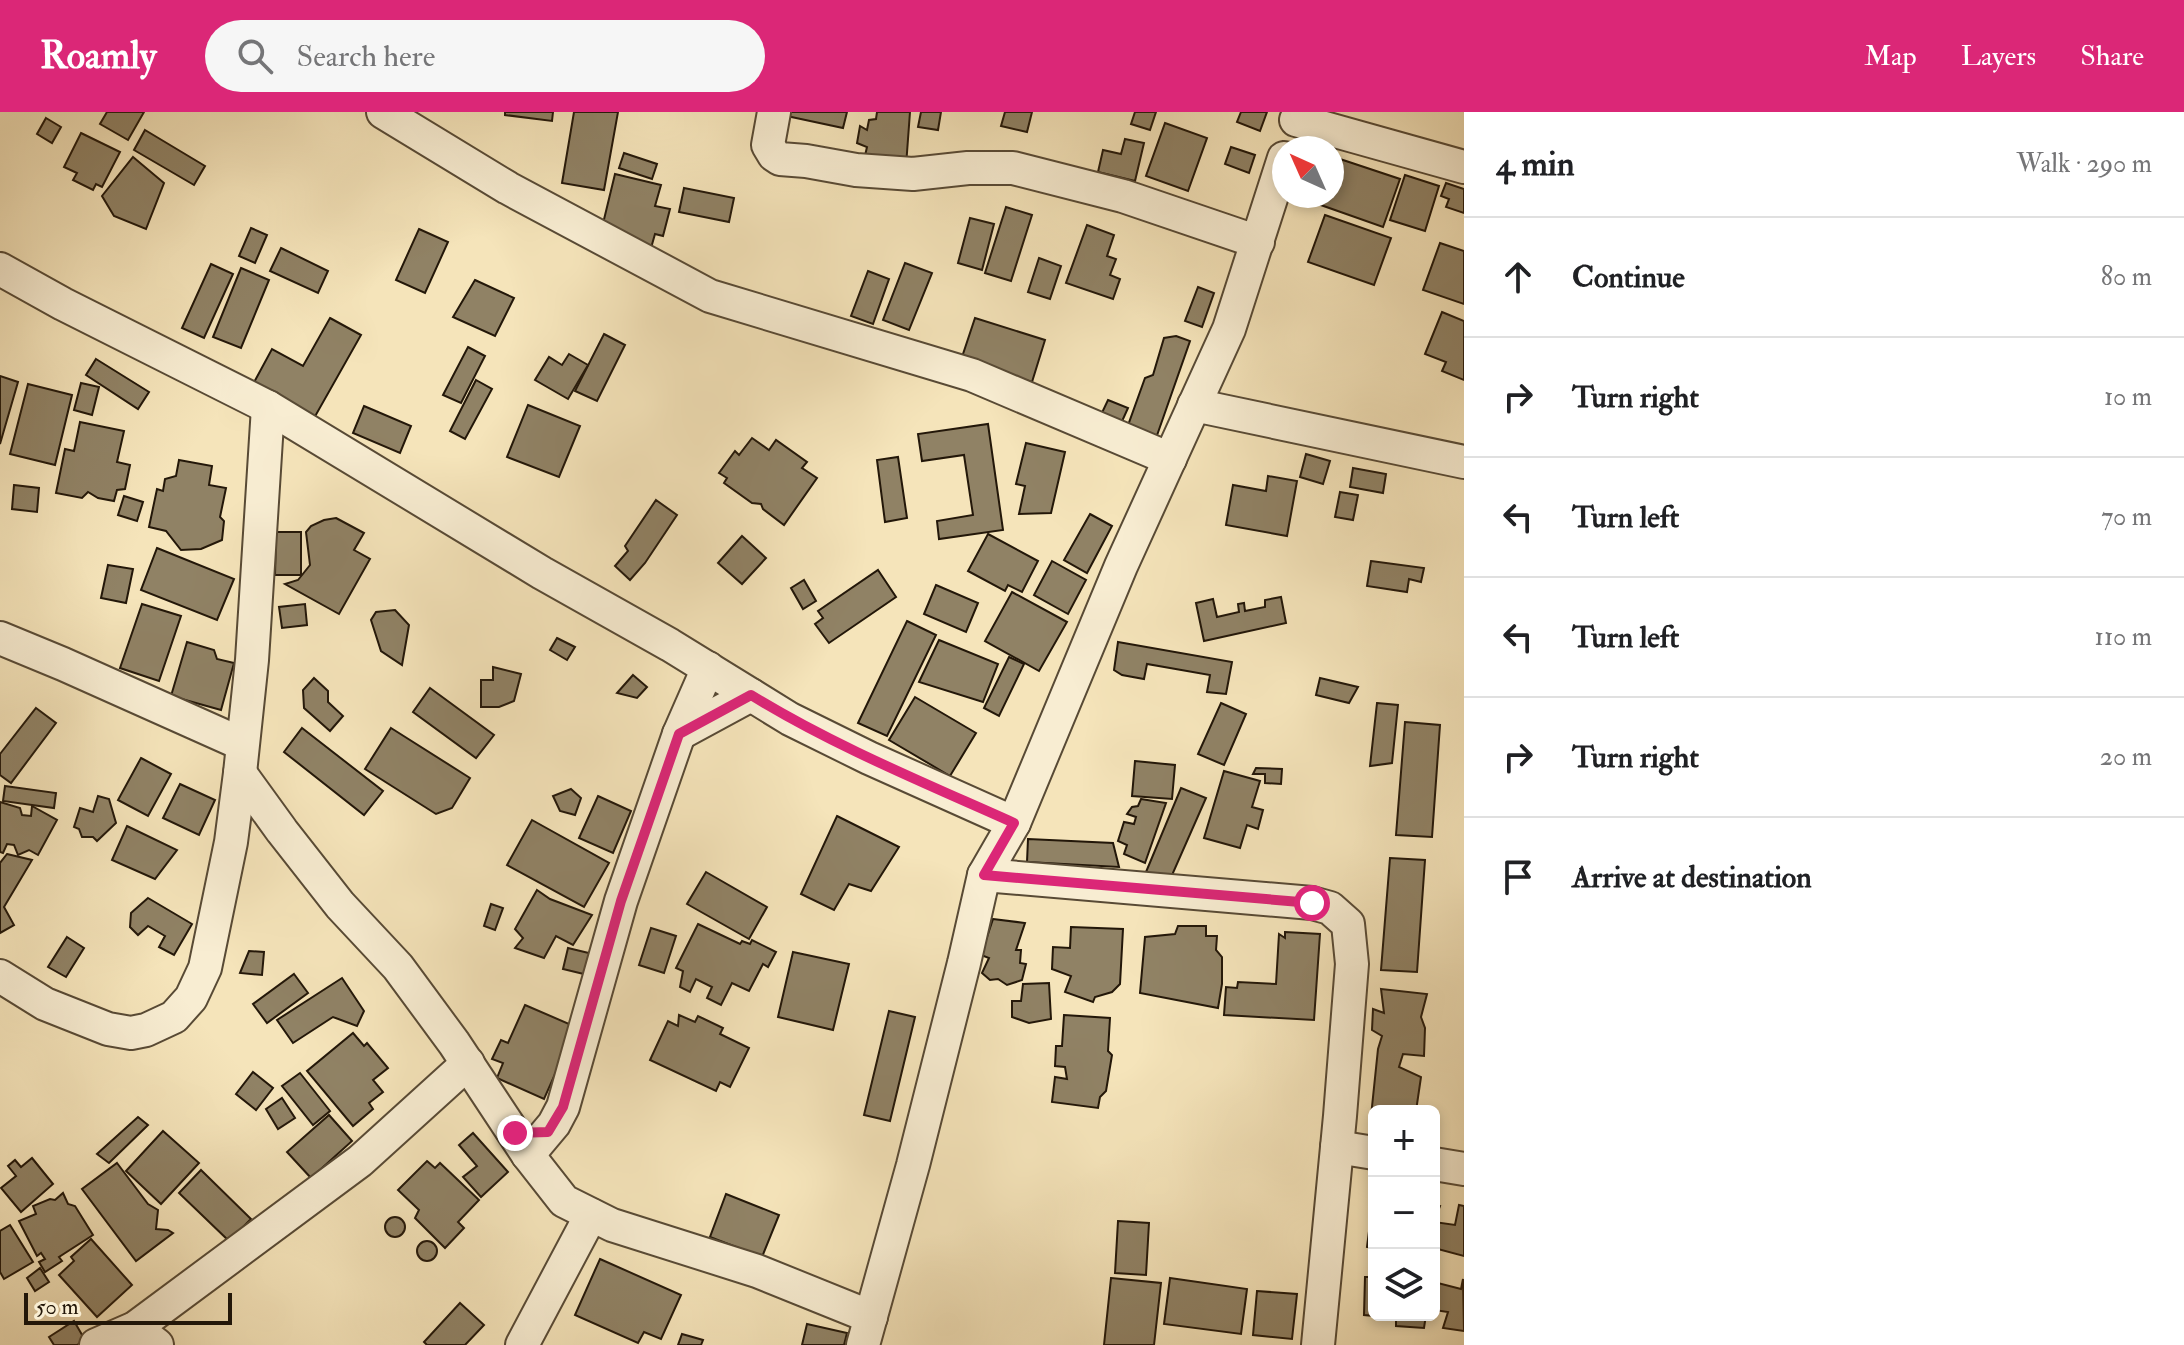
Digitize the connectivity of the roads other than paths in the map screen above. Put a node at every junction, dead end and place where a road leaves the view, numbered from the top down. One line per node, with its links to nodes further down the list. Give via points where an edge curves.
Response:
1 (383, 112): 10 (street, via 508,188 710,296 972,375)
2 (774, 112): 6 (street, via 768,145 780,159 913,174 1013,168 1123,196)
3 (1294, 127): 4 (street)
4 (1464, 167)
5 (1272, 197): 6 (street)
6 (1258, 242): 8 (street, via 1229,329)
7 (0, 269): 9 (street)
8 (1194, 405): 10 (street); 11 (street)
9 (268, 407): 13 (street); 16 (street)
10 (1170, 459): 17 (street)
11 (1464, 462)
12 (0, 638): 16 (street, via 89,675)
13 (708, 668): 14 (street); 15 (street)
14 (751, 695): 15 (street); 17 (street, via 869,758)
15 (679, 734): 23 (street, via 621,901 563,1107)
16 (241, 758): 18 (street); 19 (street)
17 (1014, 823): 20 (street)
18 (282, 831): 19 (street); 22 (street, via 398,967)
19 (231, 842): 21 (street, via 205,968 191,998 174,1017 131,1033 108,1029)
20 (984, 875): 24 (street, via 1330,908 1348,924 1352,964); 29 (street)
21 (2, 981)
22 (468, 1063): 23 (street); 30 (street, via 360,1161)
23 (530, 1140): 28 (street, via 564,1201)
24 (1337, 1147): 25 (street); 33 (street)
25 (1368, 1152)
26 (1440, 1165): 27 (street)
27 (1464, 1169)
28 (591, 1215): 29 (street, via 757,1271); 32 (street)
29 (867, 1331)
30 (146, 1336): 31 (street)
31 (96, 1345)
32 (522, 1345)
33 (1318, 1345)

